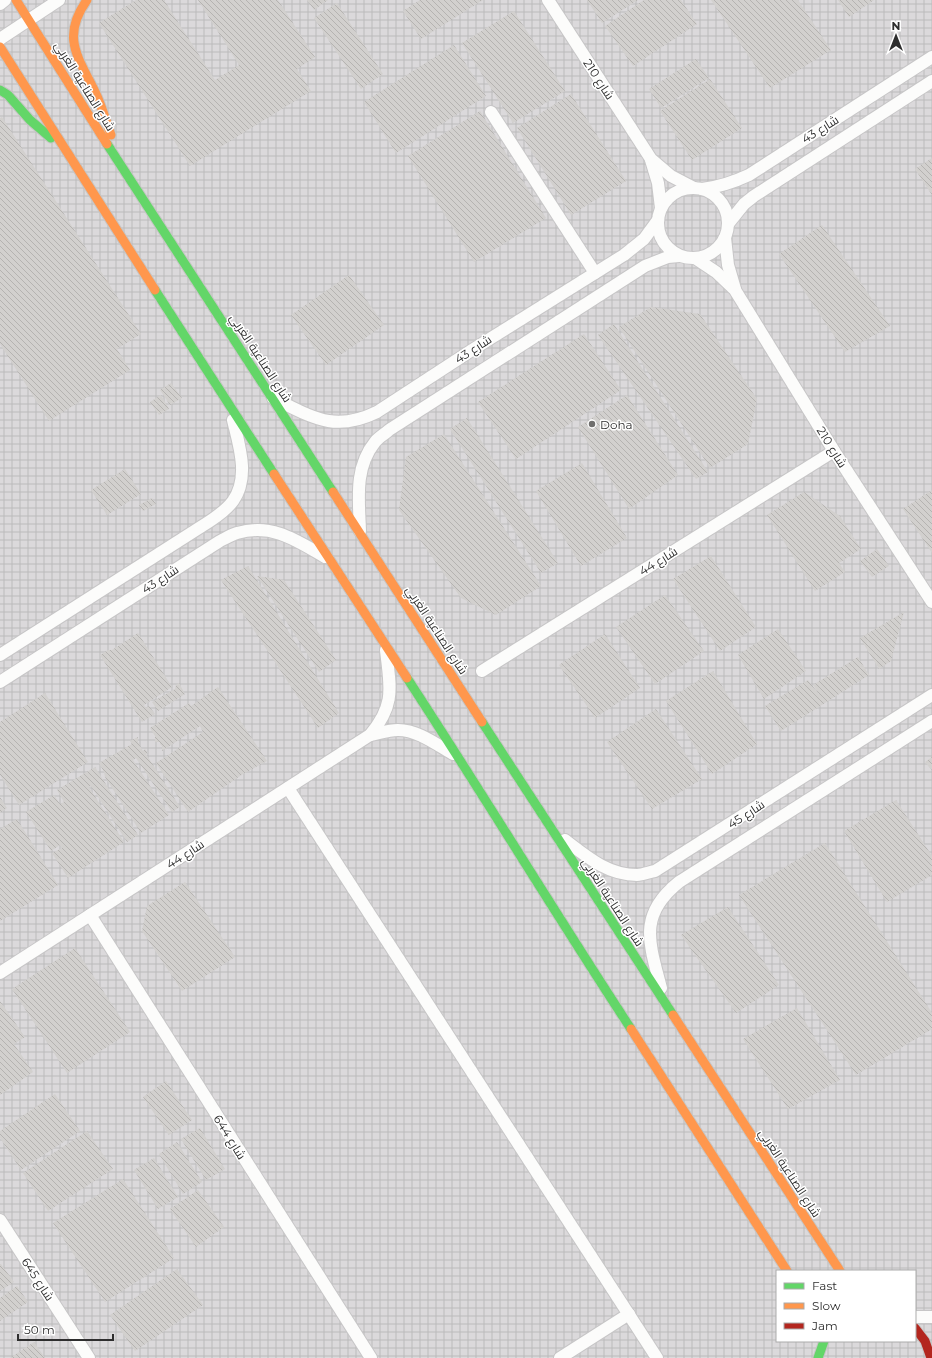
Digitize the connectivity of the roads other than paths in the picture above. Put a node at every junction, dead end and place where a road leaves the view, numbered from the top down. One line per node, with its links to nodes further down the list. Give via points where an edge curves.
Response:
1 (5, 0): 6 (street)
2 (16, 0): 7 (main road, شارع الصناعية الغربي)
3 (59, 0): 7 (street)
4 (87, 0): 16 (main road, via 73,30 77,54 100,103)
5 (548, 0): 15 (street, شارع 210)
6 (0, 4)
7 (28, 20): 8 (street); 16 (main road, شارع الصناعية الغربي)
8 (0, 39)
9 (0, 47): 14 (main road)
10 (932, 56): 17 (street, شارع 43, via 749,175 724,185)
11 (932, 81): 19 (street, شارع 43, via 754,196)
12 (0, 90): 14 (main road, via 8,95 45,134)
13 (491, 112): 23 (street)
14 (67, 151): 26 (main road)
15 (651, 159): 17 (street, شارع 210, via 671,176); 18 (street, شارع 210, via 658,183)
16 (121, 166): 25 (main road, شارع الصناعية الغربي)
17 (698, 189): 18 (street, via 682,190 671,196 665,201); 19 (street, via 710,192 721,202)
18 (659, 214): 21 (street, via 660,237 665,245); 23 (street, شارع 43, via 648,235 634,248)
19 (728, 224): 20 (street)
20 (725, 238): 22 (street, via 721,245 709,254); 24 (street, شارع 210, via 728,265)
21 (679, 256): 22 (street); 28 (street, شارع 43, via 668,257 645,266 380,437 366,455 360,471)
22 (695, 258): 24 (street, شارع 210, via 716,272)
23 (595, 273): 25 (street, شارع 43, via 363,419 348,422 318,419)
24 (735, 290): 27 (street, شارع 210)
25 (272, 397): 28 (main road, شارع الصناعية الغربي)
26 (230, 407): 29 (main road); 32 (street, شارع 43, via 240,448 242,475 234,500 225,510)
27 (834, 451): 30 (street, شارع 210); 33 (street, شارع 44)
28 (360, 532): 40 (main road, شارع الصناعية الغربي)
29 (330, 561): 31 (main road); 34 (street, شارع 43, via 289,537 264,529 236,533)
30 (932, 602)
31 (385, 644): 37 (street, شارع 44, via 390,696 380,723); 38 (main road)
32 (0, 655)
33 (482, 672)
34 (0, 682)
35 (932, 695): 40 (street, شارع 45, via 655,871 638,875 621,874 604,868)
36 (932, 721): 43 (street, شارع 45, via 667,891 656,905 651,921 650,940)
37 (370, 735): 38 (street, شارع 44, via 400,730 414,733); 39 (street, شارع 44)
38 (459, 757): 45 (main road, via 562,923)
39 (288, 788): 41 (street, شارع 44); 47 (street)
40 (554, 833): 43 (main road, شارع الصناعية الغربي)
41 (90, 915): 42 (street, شارع 44); 53 (street, شارع 644)
42 (0, 973)
43 (666, 1006): 46 (main road, شارع الصناعية الغربي)
44 (0, 1220): 52 (street, شارع 645)
45 (786, 1270)
46 (839, 1270)
47 (629, 1314): 54 (street); 55 (street)
48 (916, 1317): 49 (street)
49 (932, 1317)
50 (916, 1329): 57 (main road, via 925,1341)
51 (823, 1342): 56 (main road)
52 (89, 1358)
53 (371, 1358)
54 (560, 1358)
55 (657, 1358)
56 (818, 1358)
57 (931, 1358)

